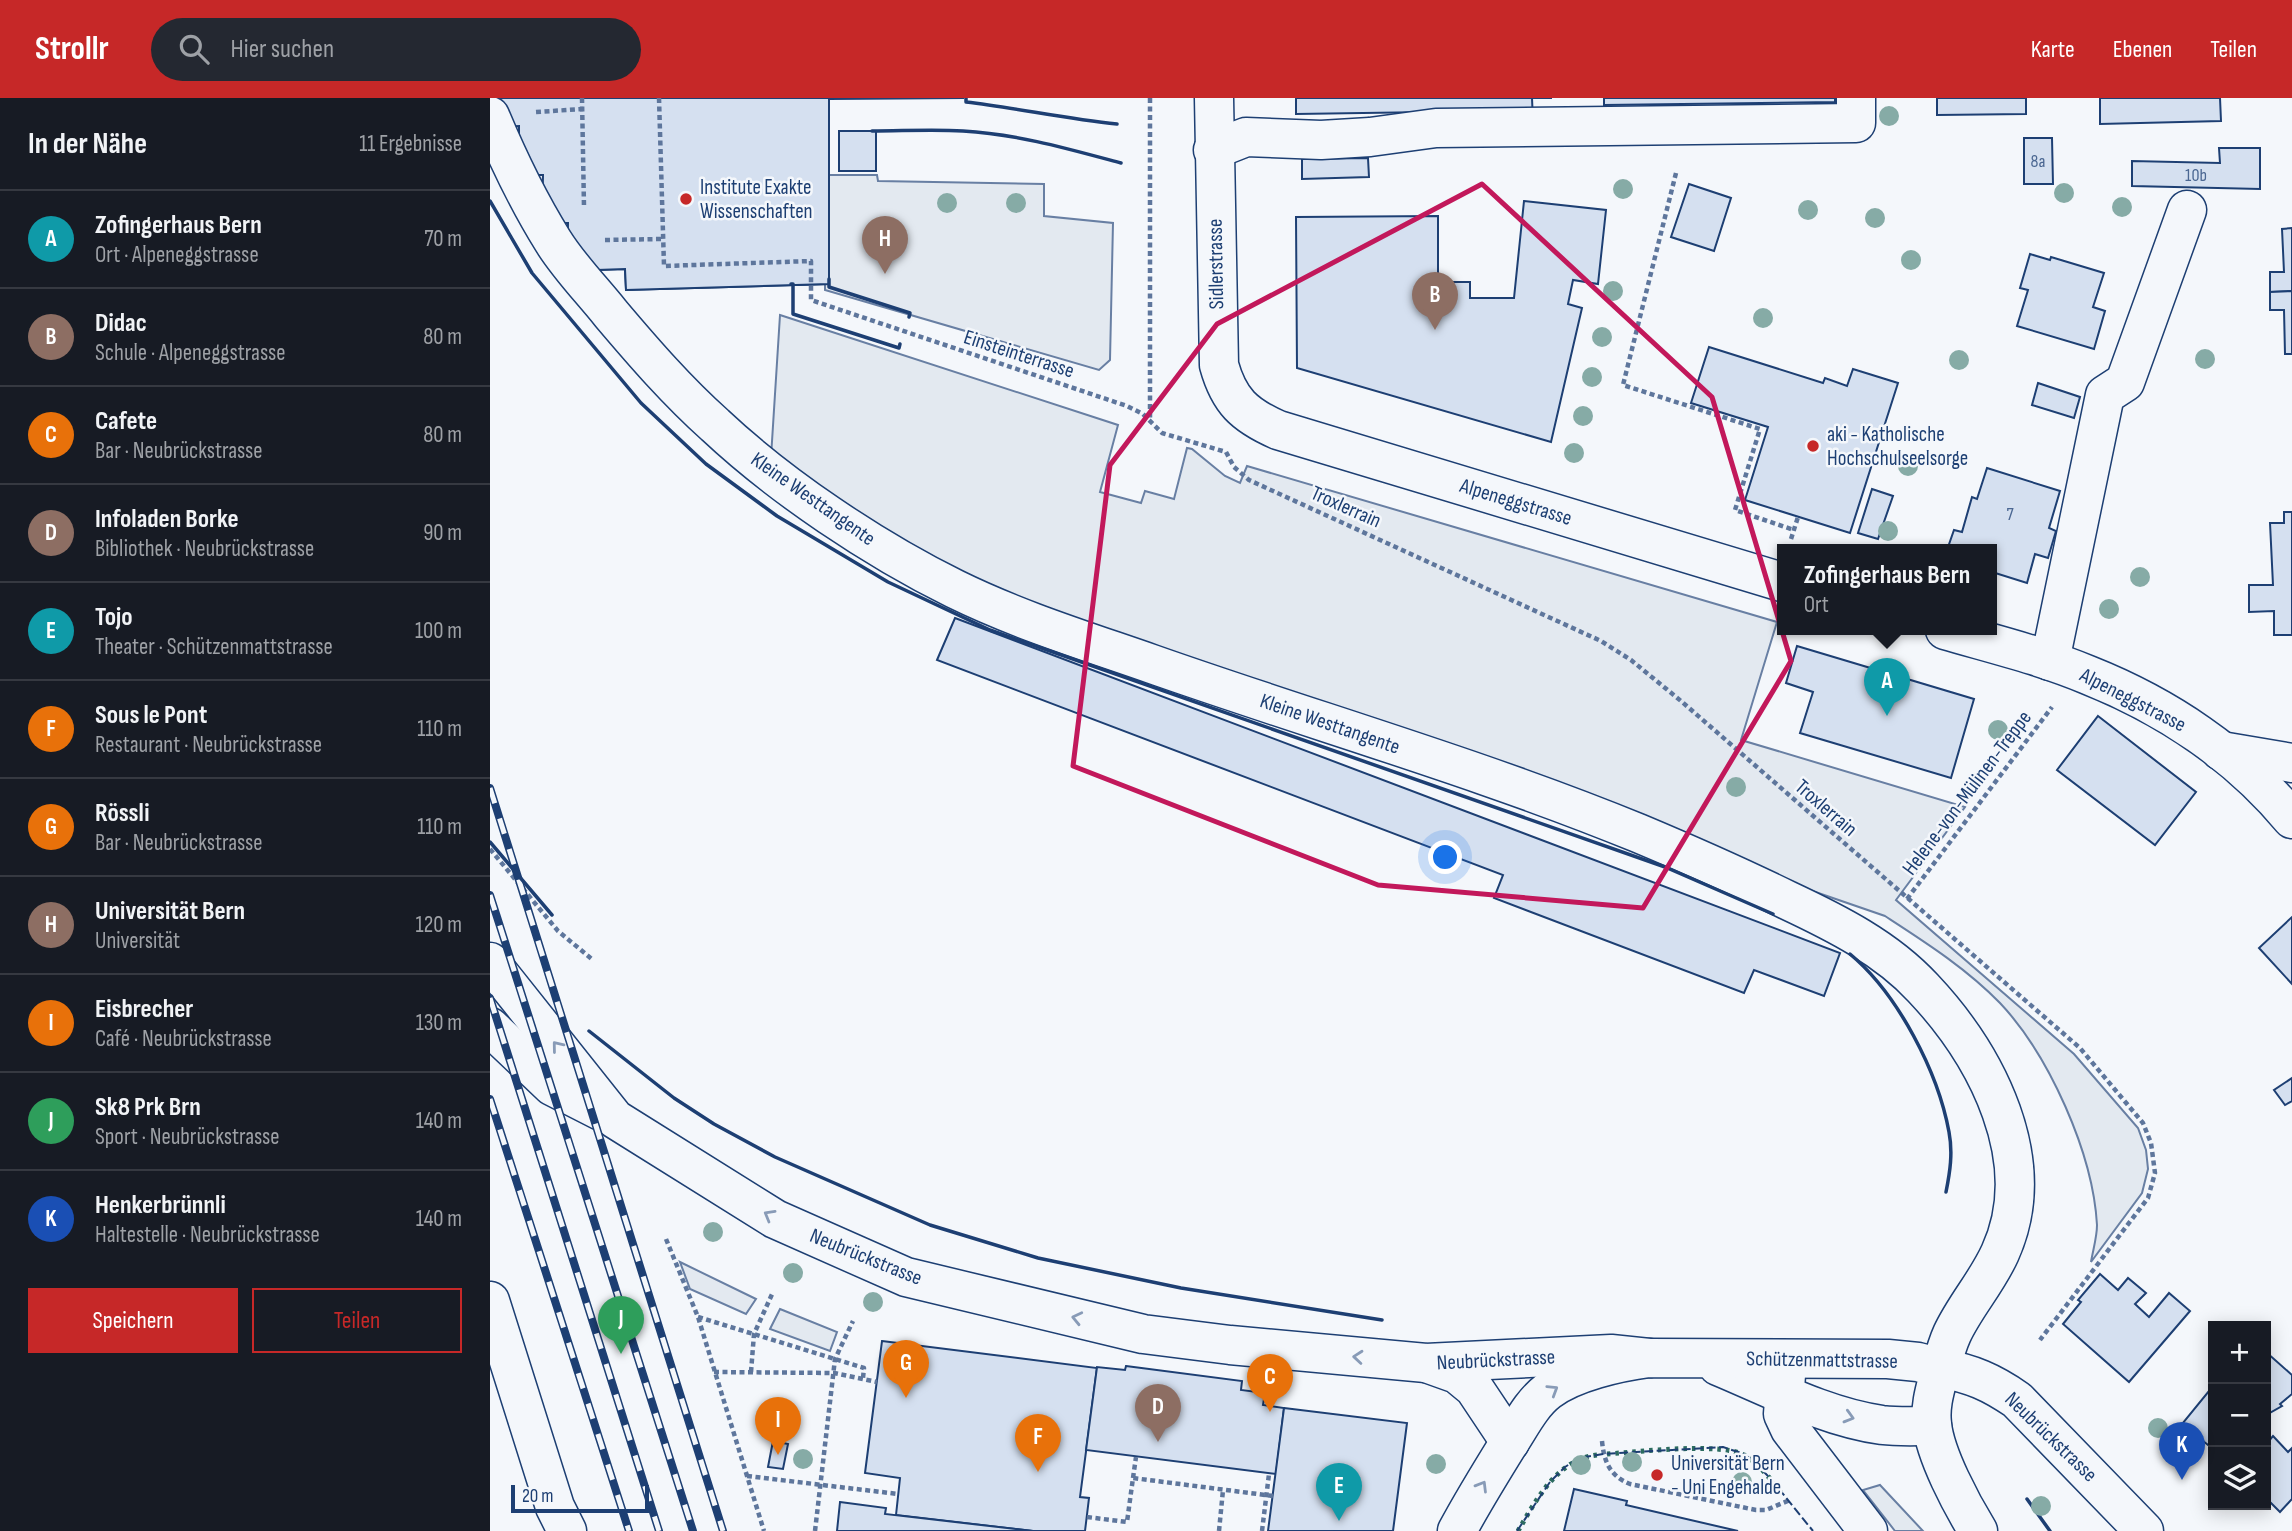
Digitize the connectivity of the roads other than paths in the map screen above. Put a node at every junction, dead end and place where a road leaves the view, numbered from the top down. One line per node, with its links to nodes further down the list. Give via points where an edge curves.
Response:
1 (1214, 98): 4 (main road, Sidlerstrasse)
2 (1856, 98): 4 (main road, via 1856,123 1436,128 1321,140 1246,137)
3 (490, 116): 19 (main road, Kleine Westtangente, via 555,246 656,367 770,472 845,525 955,589 1013,614 1533,793 1680,851 1805,908 1902,967 1961,1036 1987,1080 2013,1151 2011,1222 2000,1254 1952,1334)
4 (1213, 150): 6 (main road, Sidlerstrasse, via 1219,365 1225,387)
5 (2187, 210): 9 (main road, via 2125,382 2105,395)
6 (1253, 418): 7 (main road, Alpeneggstrasse, via 1278,430)
7 (1777, 580)
8 (1962, 635): 9 (main road, Alpeneggstrasse)
9 (2050, 661): 10 (main road, Alpeneggstrasse, via 2125,691)
10 (2221, 751): 11 (main road); 12 (main road, Alpeneggstrasse)
11 (2292, 763)
12 (2292, 819)
13 (490, 962): 15 (main road, Neubrückstrasse, one-way to 13)
14 (490, 1027): 15 (main road, via 552,1086)
15 (615, 1119): 18 (main road, Neubrückstrasse, one-way to 15, via 1143,1334 906,1277 775,1219)
16 (490, 1301): 23 (main road, via 555,1507)
17 (1649, 1358): 18 (main road, Neubrückstrasse, via 1611,1354); 20 (main road, Schützenmattstrasse, via 1703,1359); 22 (main road, Schützenmattstrasse, one-way to 17, via 1548,1391 1616,1363)
18 (1426, 1363): 22 (main road, Neubrückstrasse, via 1457,1374 1474,1388)
19 (1941, 1368): 20 (main road, Schützenmattstrasse, via 1888,1359); 21 (main road, Kleine Westtangente, via 1932,1402); 27 (main road, Neubrückstrasse, via 1971,1374 2017,1400)
20 (1786, 1377): 21 (main road, Schützenmattstrasse, one-way to 21, via 1814,1407 1883,1424); 25 (main road, via 1783,1414 1790,1429)
21 (1932, 1426): 26 (main road, via 1954,1488)
22 (1510, 1442): 24 (main road, Schützenmattstrasse, one-way to 22)
23 (567, 1531)
24 (1457, 1531)
25 (1868, 1531)
26 (1978, 1531)
27 (2144, 1531)

